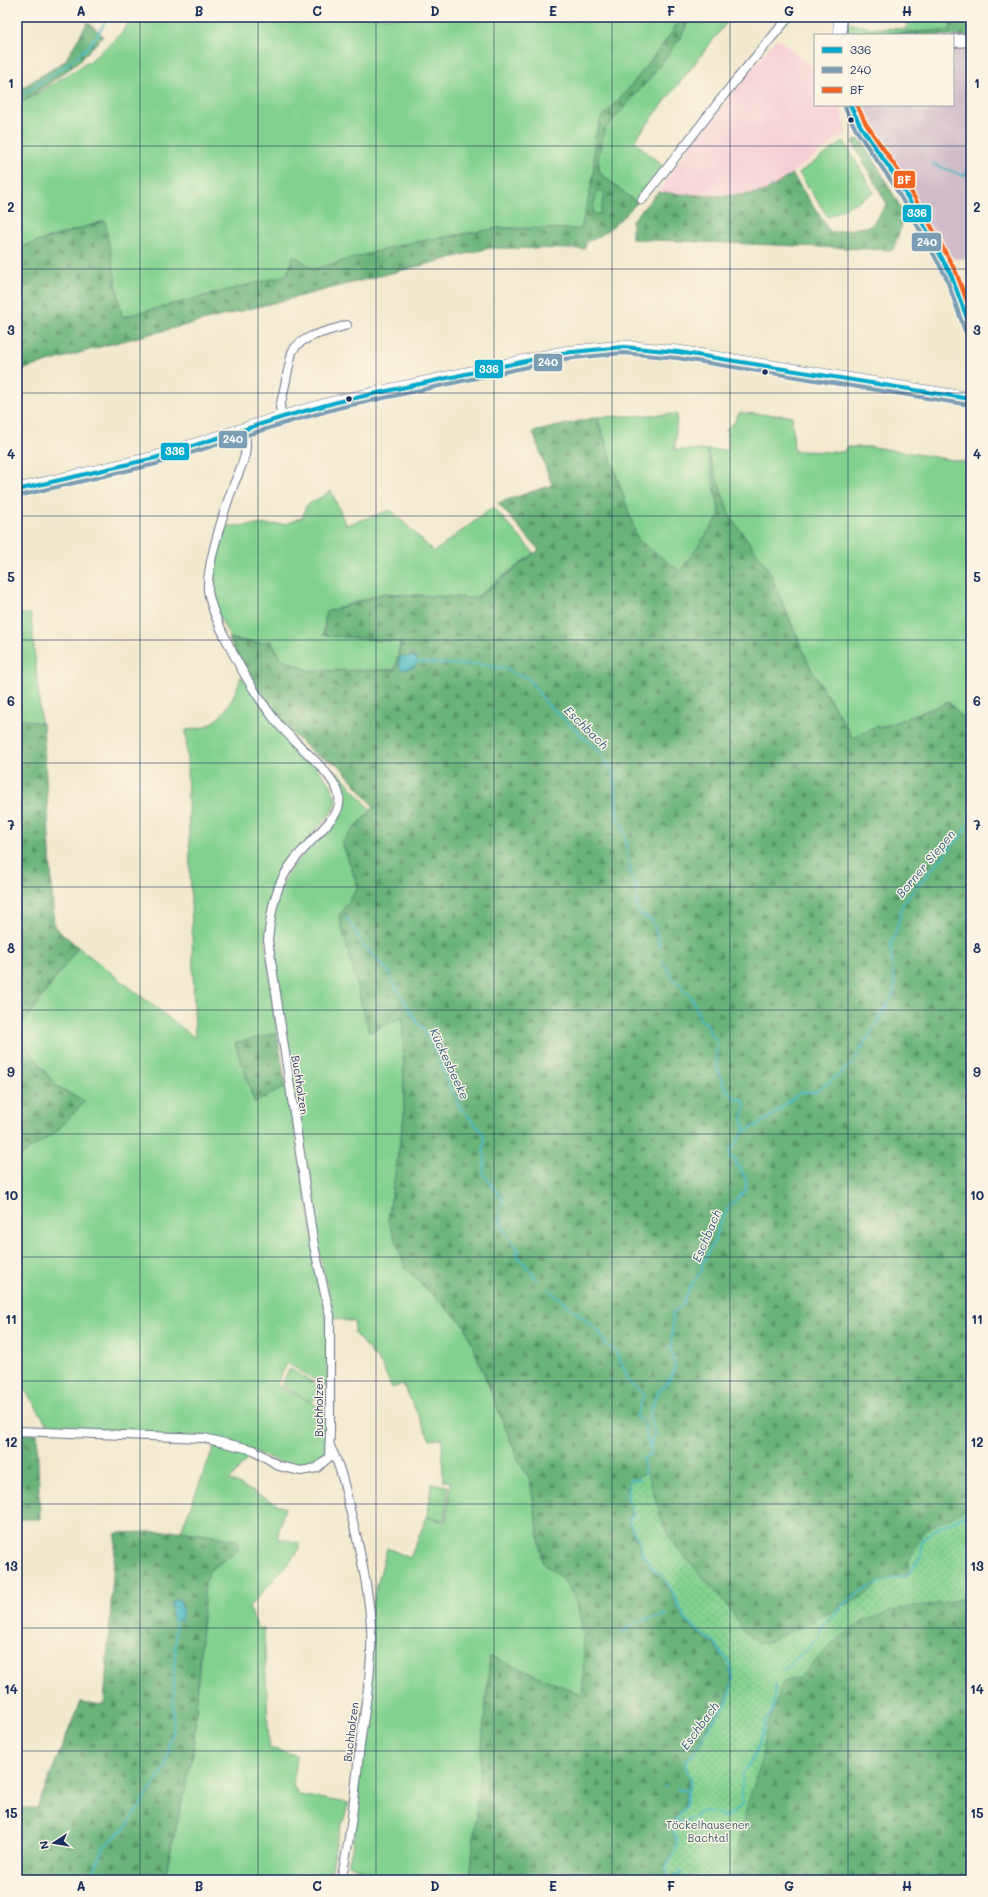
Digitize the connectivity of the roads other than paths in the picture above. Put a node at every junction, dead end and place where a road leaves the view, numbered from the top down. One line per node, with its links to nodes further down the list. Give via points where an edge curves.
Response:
1 (789, 17): 7 (street)
2 (840, 17): 3 (main road)
3 (840, 34)
4 (971, 40): 5 (main road)
5 (954, 41)
6 (850, 106): 9 (main road, via 930,236 951,275)
7 (642, 200)
8 (347, 325): 11 (street, via 296,345 292,352 280,408)
9 (971, 329)
10 (971, 399): 11 (main road, via 678,352 616,347 563,353 382,392)
11 (283, 418): 12 (main road)
12 (244, 430): 13 (main road, via 143,462); 15 (street, Buchholzen, via 247,453 229,498 210,568 209,596 224,636 248,680 276,721 325,771 337,788 340,804 332,819 284,875 274,900 268,940 312,1234 330,1316)
13 (17, 490)
14 (17, 1431): 15 (street, Buchholzen, via 204,1438 254,1450 279,1466 301,1471 313,1470 322,1465 329,1457)
15 (330, 1446): 16 (street, Buchholzen, via 341,1468 359,1547 371,1630 370,1666 349,1842)
16 (341, 1880)

